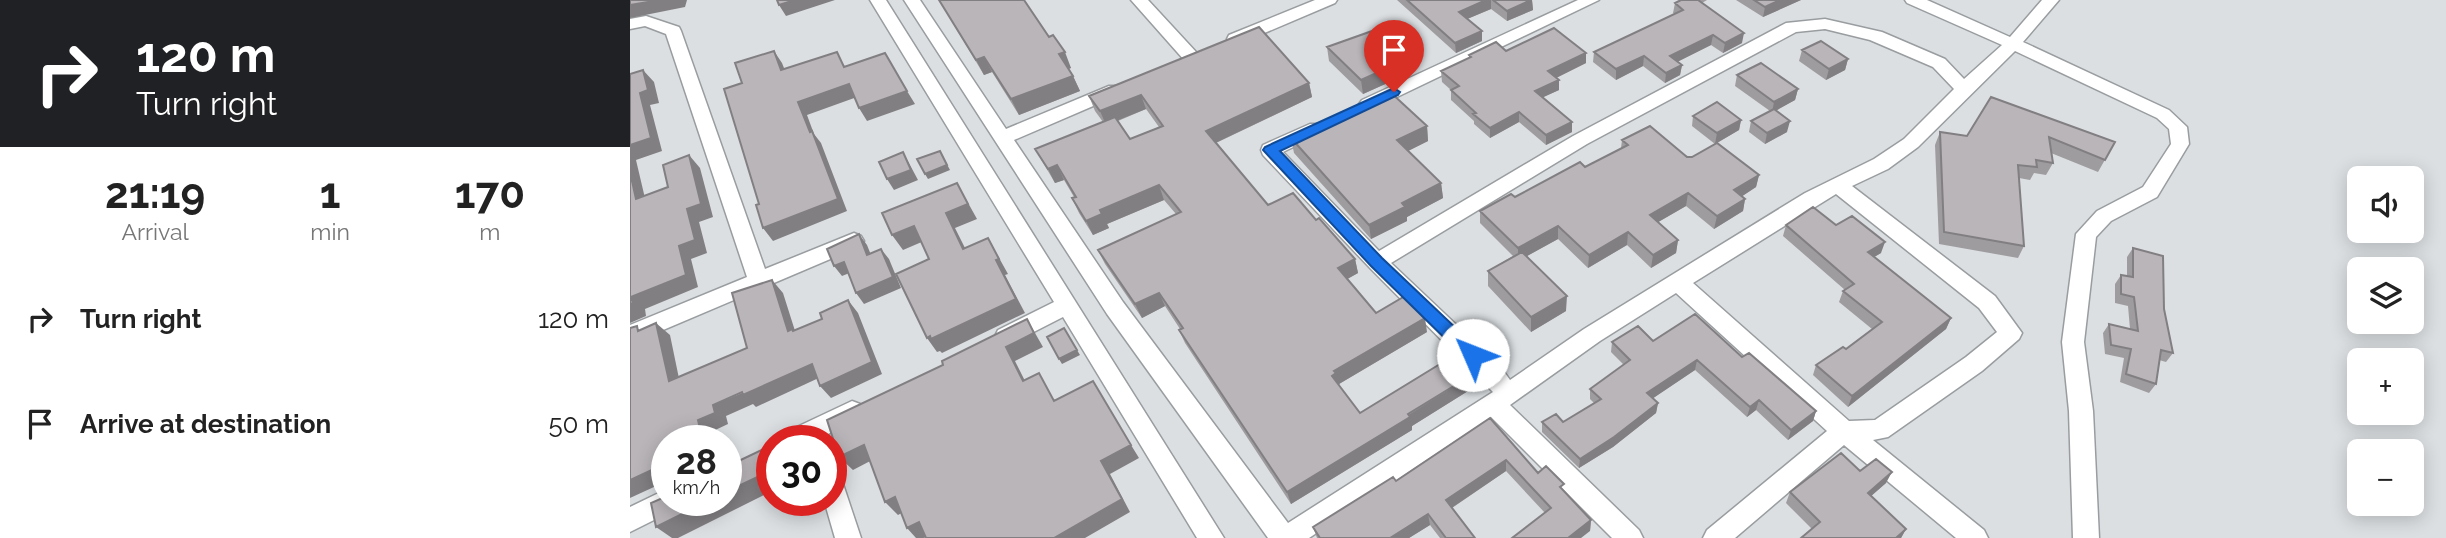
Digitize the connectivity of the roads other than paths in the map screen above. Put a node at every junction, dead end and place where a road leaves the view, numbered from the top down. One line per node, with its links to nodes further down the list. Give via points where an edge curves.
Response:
1 (878, 0): 23 (street)
2 (912, 0): 16 (street)
3 (1139, 0): 10 (street)
4 (1329, 0): 10 (street)
5 (1591, 0): 14 (street)
6 (1913, 0): 9 (street)
7 (2051, 0): 9 (street)
8 (630, 24): 21 (street, via 646,21 673,31)
9 (2012, 44): 13 (street); 39 (street, via 2163,114 2178,127 2180,144 2150,192 2104,216 2086,234 2073,342)
10 (1204, 52): 11 (street)
11 (1172, 65)
12 (1136, 80): 16 (street)
13 (1964, 89): 17 (street, via 1911,143); 19 (street, via 1939,63 1876,36 1825,24 1792,27 1580,140)
14 (1356, 110)
15 (1332, 121): 19 (street, via 1270,150)
16 (1004, 137): 20 (street)
17 (1839, 186): 22 (street, via 1812,198); 29 (street, via 1987,302 2011,333 1880,430)
18 (854, 242): 21 (street)
19 (1377, 262): 26 (street, via 1492,373)
20 (1092, 272): 23 (street); 35 (street)
21 (759, 281): 24 (street)
22 (1678, 282): 26 (street); 29 (street)
23 (1064, 299): 25 (street); 34 (street)
24 (630, 335)
25 (984, 347)
26 (1501, 399): 35 (street); 36 (street)
27 (875, 400): 28 (street)
28 (834, 425)
29 (1844, 431): 37 (street); 38 (street)
30 (651, 509): 32 (street)
31 (841, 516): 33 (street)
32 (630, 520)
33 (848, 538)
34 (1211, 538)
35 (1285, 538)
36 (1630, 538)
37 (1716, 538)
38 (1975, 538)
39 (2086, 538)

